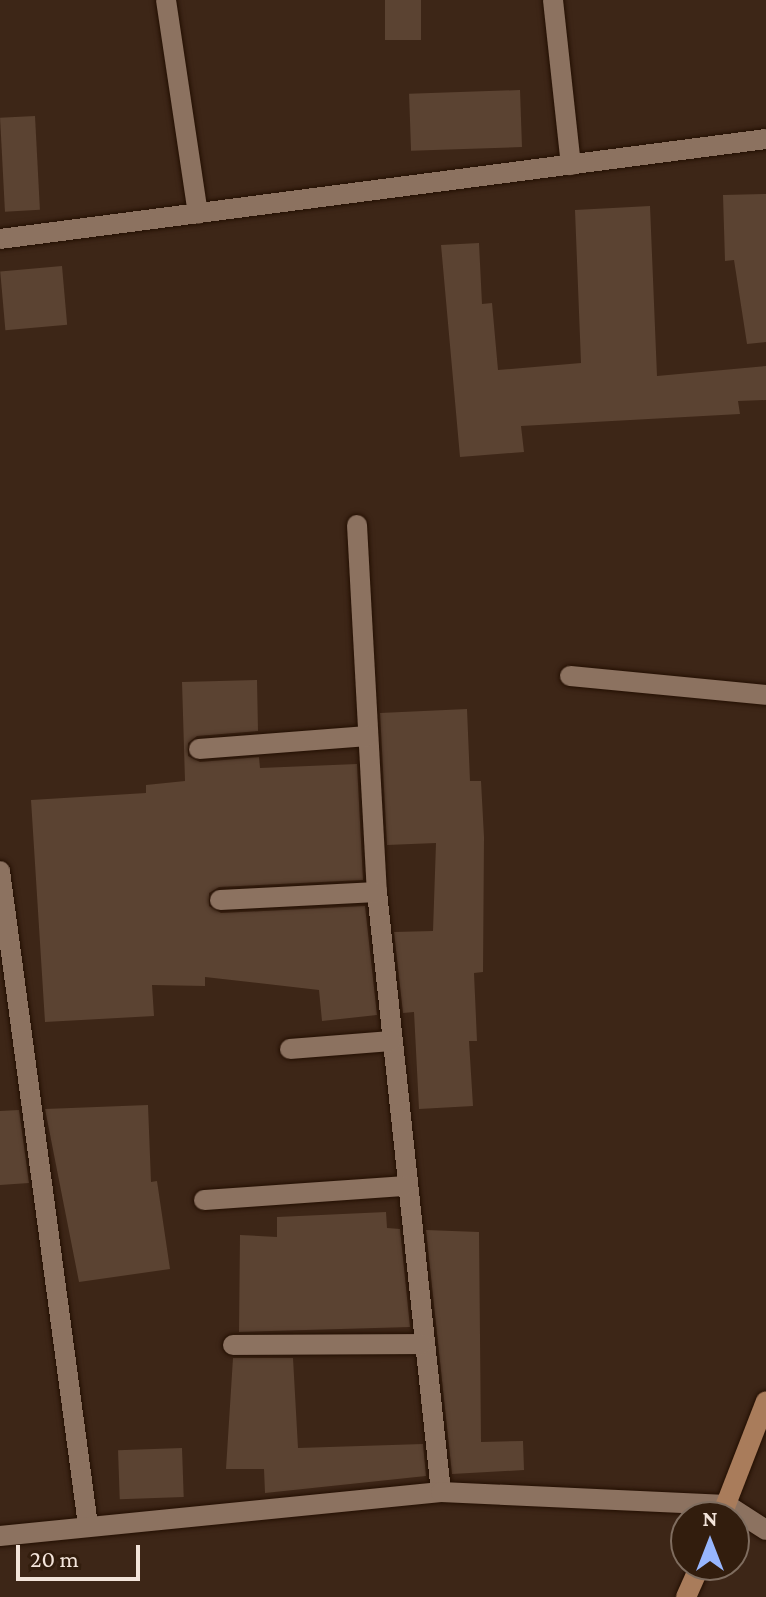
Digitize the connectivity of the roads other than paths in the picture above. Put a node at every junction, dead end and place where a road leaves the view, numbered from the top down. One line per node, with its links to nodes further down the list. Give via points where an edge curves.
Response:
1 (166, 0): 5 (street)
2 (553, 0): 4 (street)
3 (766, 139): 4 (street)
4 (571, 165): 5 (street)
5 (198, 214): 6 (street)
6 (0, 239)
7 (357, 525): 10 (street)
8 (570, 676): 9 (street)
9 (766, 695)
10 (368, 736): 11 (street); 13 (street)
11 (199, 749)
12 (0, 871): 25 (street)
13 (377, 892): 14 (street); 15 (street)
14 (220, 900)
15 (391, 1041): 16 (street); 17 (street)
16 (290, 1049)
17 (404, 1186): 18 (street); 19 (street)
18 (204, 1200)
19 (421, 1344): 20 (street); 22 (street)
20 (233, 1345)
21 (766, 1401): 23 (street)
22 (441, 1492): 24 (street); 25 (street)
23 (728, 1501)
24 (670, 1507)
25 (88, 1525): 26 (street)
26 (0, 1536)

